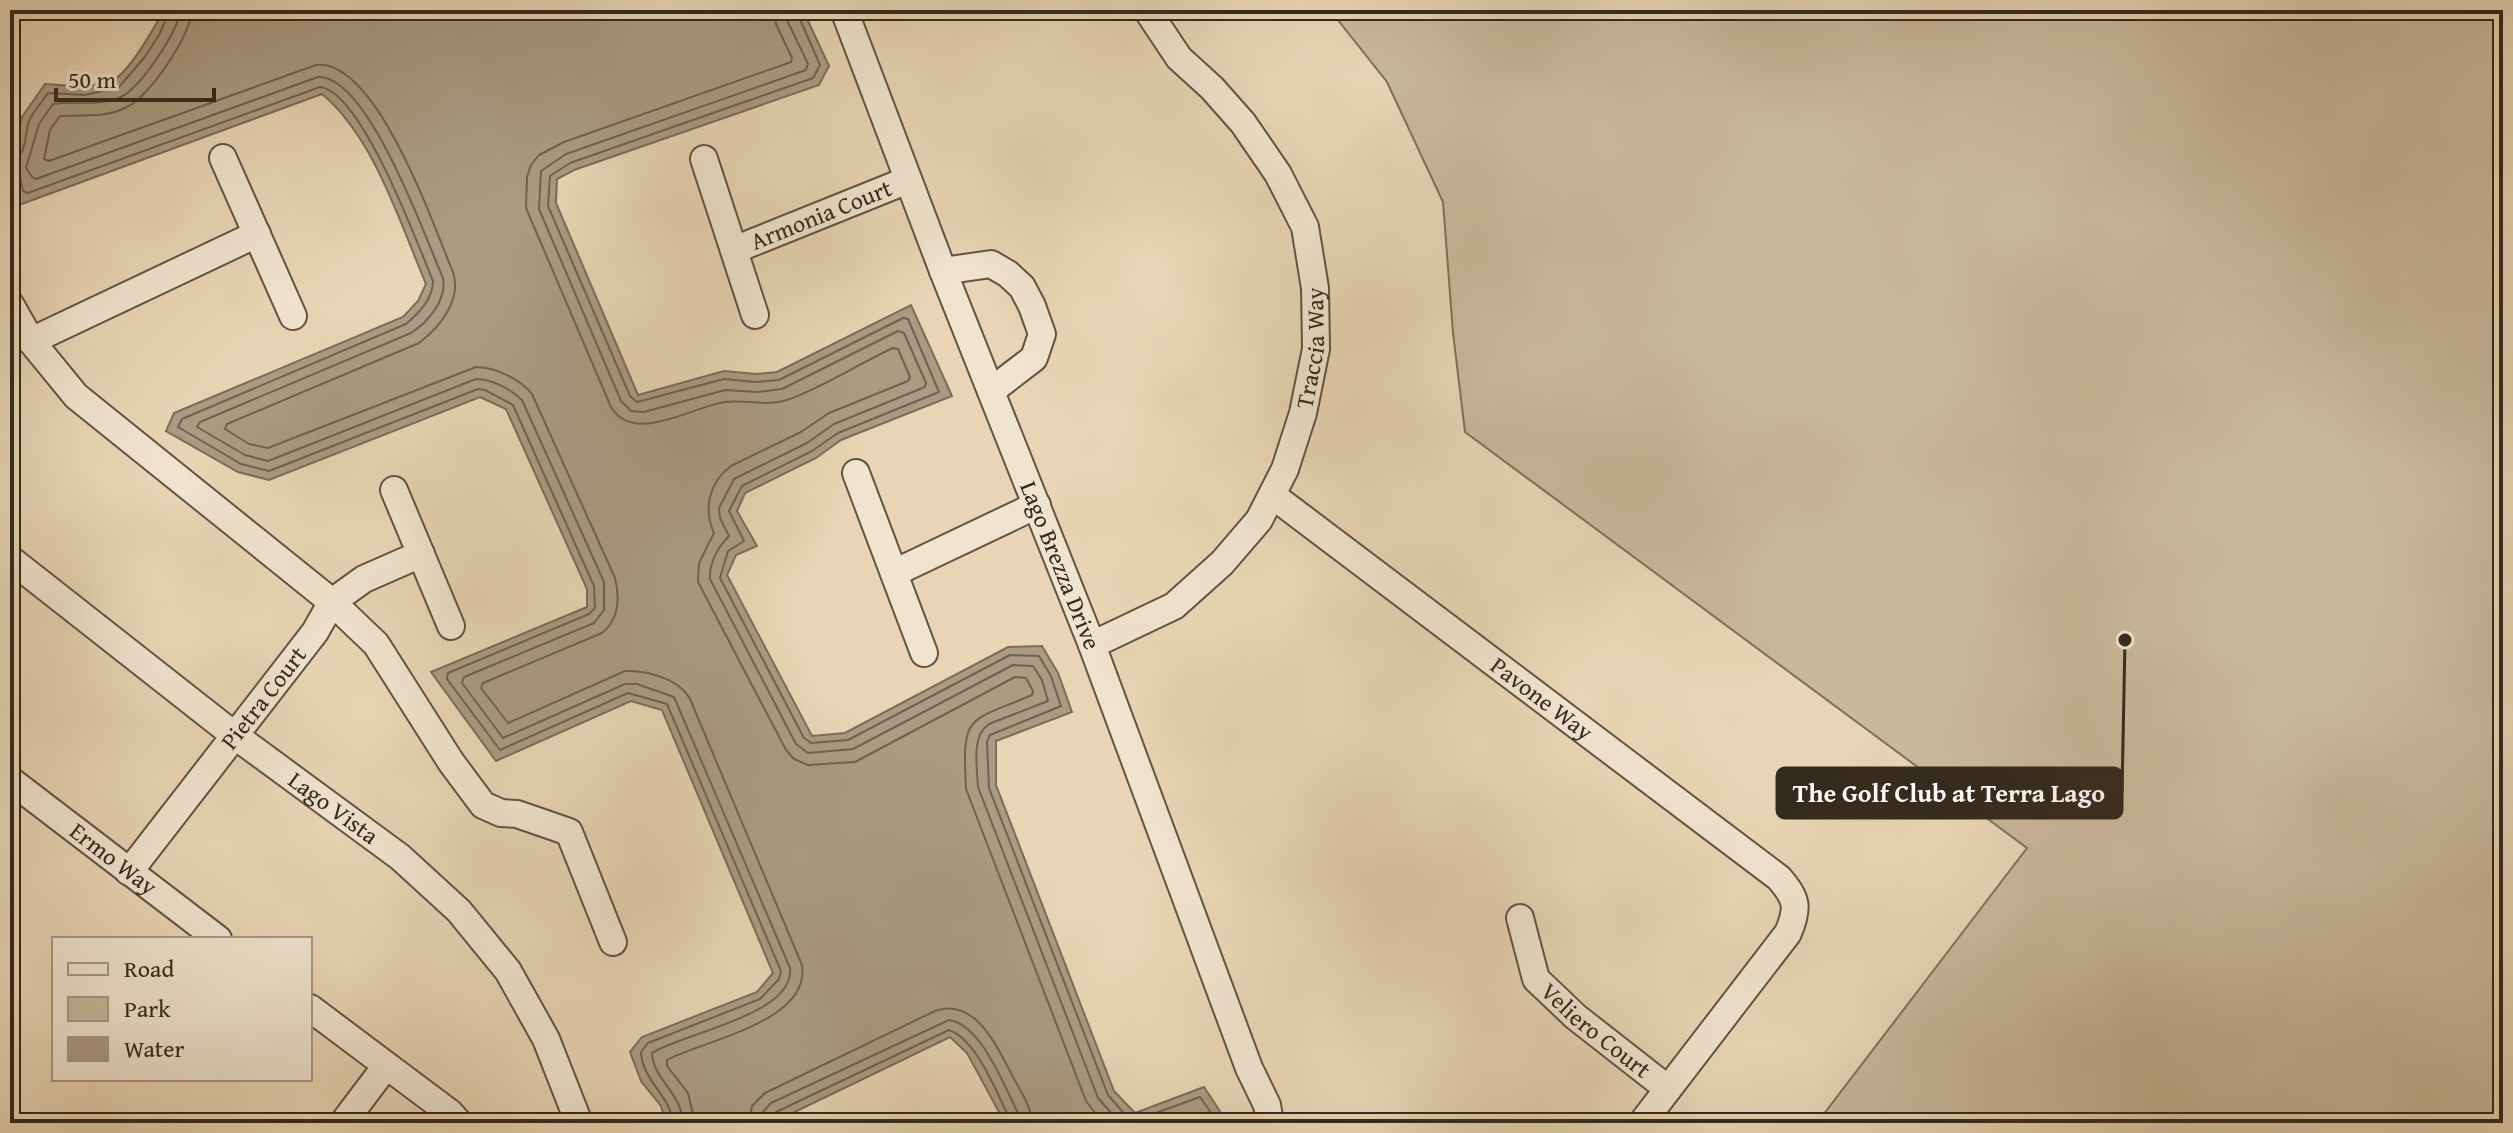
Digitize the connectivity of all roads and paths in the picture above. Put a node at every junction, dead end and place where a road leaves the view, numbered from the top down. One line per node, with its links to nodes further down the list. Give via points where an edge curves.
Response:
1 (844, 10): 5 (street, Lago Brezza Drive)
2 (1147, 10): 16 (street, Traccia Way, via 1179,58 1243,123 1305,227 1315,288 1316,349 1303,413)
3 (223, 158): 6 (street)
4 (704, 159): 7 (street)
5 (908, 180): 7 (street, Armonia Court); 8 (street, Lago Brezza Drive)
6 (257, 234): 11 (street); 12 (street)
7 (734, 250): 10 (street)
8 (943, 271): 13 (street, Lago Brezza Drive); 13 (street, via 991,264 1022,287 1032,306 1042,334 1034,358)
9 (10, 304): 12 (street)
10 (755, 315)
11 (293, 316)
12 (31, 341): 21 (street, via 76,396)
13 (991, 391): 17 (street, Lago Brezza Drive)
14 (856, 473): 20 (street)
15 (394, 490): 18 (street)
16 (1272, 495): 23 (street, Traccia Way, via 1259,520 1222,563 1174,606); 33 (street, Pavone Way, via 1779,878 1793,894 1796,914 1788,933)
17 (1037, 505): 20 (street); 23 (street, Lago Brezza Drive)
18 (421, 554): 21 (street, Pietra Court, via 364,579); 22 (street)
19 (10, 559): 25 (street, Lago Vista)
20 (894, 573): 24 (street)
21 (332, 602): 25 (street, Pietra Court, via 315,632); 30 (street, via 376,644 483,805 569,832)
22 (451, 626)
23 (1092, 645): 37 (street, Lago Brezza Drive)
24 (924, 653)
25 (234, 735): 27 (street, Pietra Court); 36 (street, Lago Vista, via 400,857 459,911 508,971 546,1039)
26 (10, 780): 27 (street, Ermo Way)
27 (129, 872): 29 (street, Ermo Way)
28 (1520, 918): 33 (street, Veliero Court, via 1536,979)
29 (215, 937)
30 (613, 942)
31 (312, 1010): 32 (street)
32 (386, 1066): 34 (street); 35 (street)
33 (1668, 1089): 38 (street)
34 (343, 1123)
35 (459, 1123)
36 (579, 1123)
37 (1270, 1123)
38 (1642, 1123)

